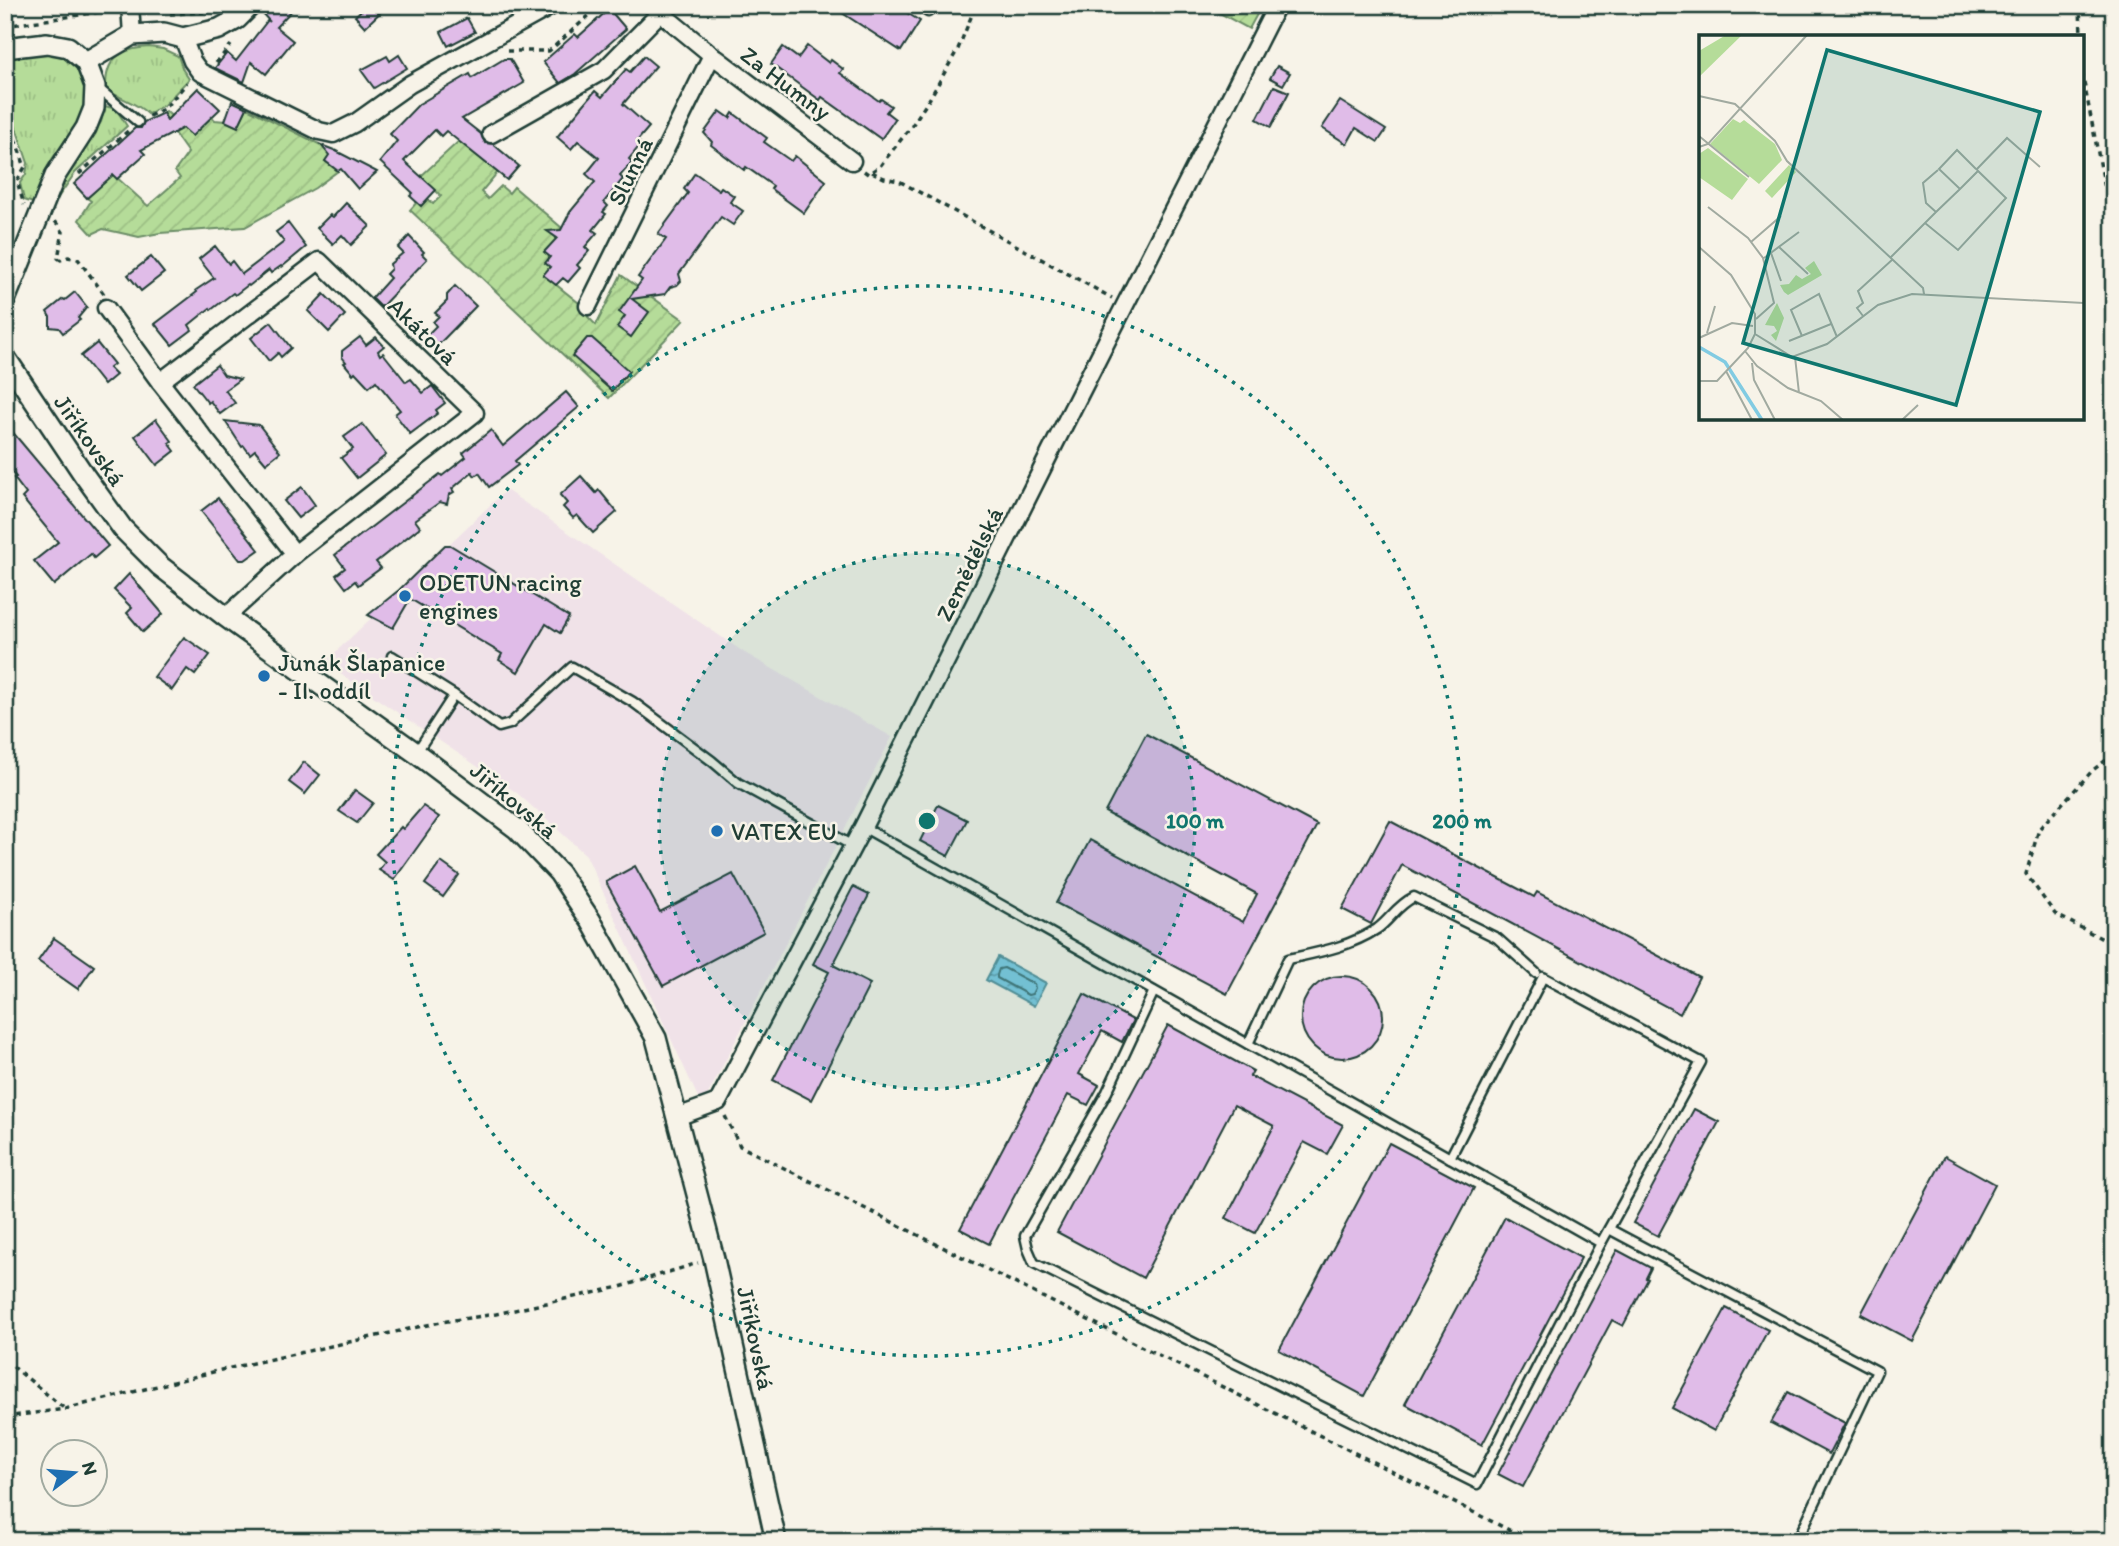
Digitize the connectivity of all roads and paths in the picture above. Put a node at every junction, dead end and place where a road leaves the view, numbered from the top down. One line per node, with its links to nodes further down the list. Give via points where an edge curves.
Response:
1 (130, 5): 12 (street)
2 (251, 5): 13 (street, via 219,29)
3 (553, 5): 18 (street, via 410,84 333,134)
4 (601, 5): 15 (path, via 549,51)
5 (917, 5): 10 (lane)
6 (976, 5): 25 (path, via 958,50 930,98)
7 (1277, 5): 31 (street, Zemědělská)
8 (2080, 5): 11 (path)
9 (656, 9): 16 (street, Za Humny); 23 (street, via 604,70)
10 (928, 12)
11 (2081, 35)
12 (132, 36): 13 (street, via 164,33); 17 (street)
13 (183, 38): 18 (street)
14 (5, 48): 17 (street, via 47,43 68,47)
15 (500, 51)
16 (712, 55): 24 (street, Za Humny); 30 (street, Slunná)
17 (86, 62): 20 (street)
18 (200, 72): 22 (path, via 164,109)
19 (2084, 83): 28 (path)
20 (95, 86): 22 (lane); 27 (street, via 94,108 86,128 55,176)
21 (5, 111): 27 (path, via 24,167 17,181 24,205)
22 (138, 122): 26 (path)
23 (491, 134)
24 (852, 161): 25 (path, via 868,174)
25 (872, 172): 31 (path, via 899,181)
26 (74, 179)
27 (41, 213): 29 (street); 32 (path, via 53,218 63,232 58,258 78,259 112,304)
28 (2114, 233)
29 (5, 300)
30 (588, 306)
31 (1124, 306): 42 (street, Zemědělská)
32 (106, 308): 35 (street)
33 (5, 357): 34 (street, Jiříkovská)
34 (10, 376): 37 (street, Jiříkovská, via 123,528 160,566)
35 (160, 382): 36 (street); 36 (street, Akátová, via 319,261 474,413)
36 (295, 554): 37 (street, Akátová)
37 (226, 617): 40 (street, Jiříkovská)
38 (392, 656): 39 (lane)
39 (454, 695): 40 (lane); 43 (lane, via 499,727 510,724 572,667 633,702 738,783)
40 (416, 753): 49 (street, Jiříkovská, via 517,829 559,873 656,1038)
41 (2114, 754): 44 (path, via 2093,770 2039,829 2026,874 2055,914)
42 (863, 827): 43 (street, Zemědělská); 46 (lane)
43 (853, 847): 48 (street, Zemědělská)
44 (2114, 945)
45 (1536, 973): 47 (lane, via 1497,938 1414,897 1401,903 1379,928 1344,947 1288,959)
46 (1154, 991): 47 (lane); 52 (lane, via 1107,1092 1025,1236 1034,1263 1477,1484)
47 (1248, 1044): 50 (lane)
48 (718, 1102): 49 (street); 58 (path, via 740,1146)
49 (677, 1117): 53 (street, Jiříkovská)
50 (1450, 1158): 51 (lane, via 1543,977 1701,1062); 52 (lane)
51 (1609, 1229): 52 (lane); 59 (lane, via 1877,1371)
52 (1601, 1243)
53 (714, 1259): 55 (path, via 620,1287 221,1370); 57 (street, Jiříkovská)
54 (5, 1360): 55 (path)
55 (65, 1409): 56 (path)
56 (5, 1417)
57 (776, 1541)
58 (1531, 1541)
59 (1797, 1541)

